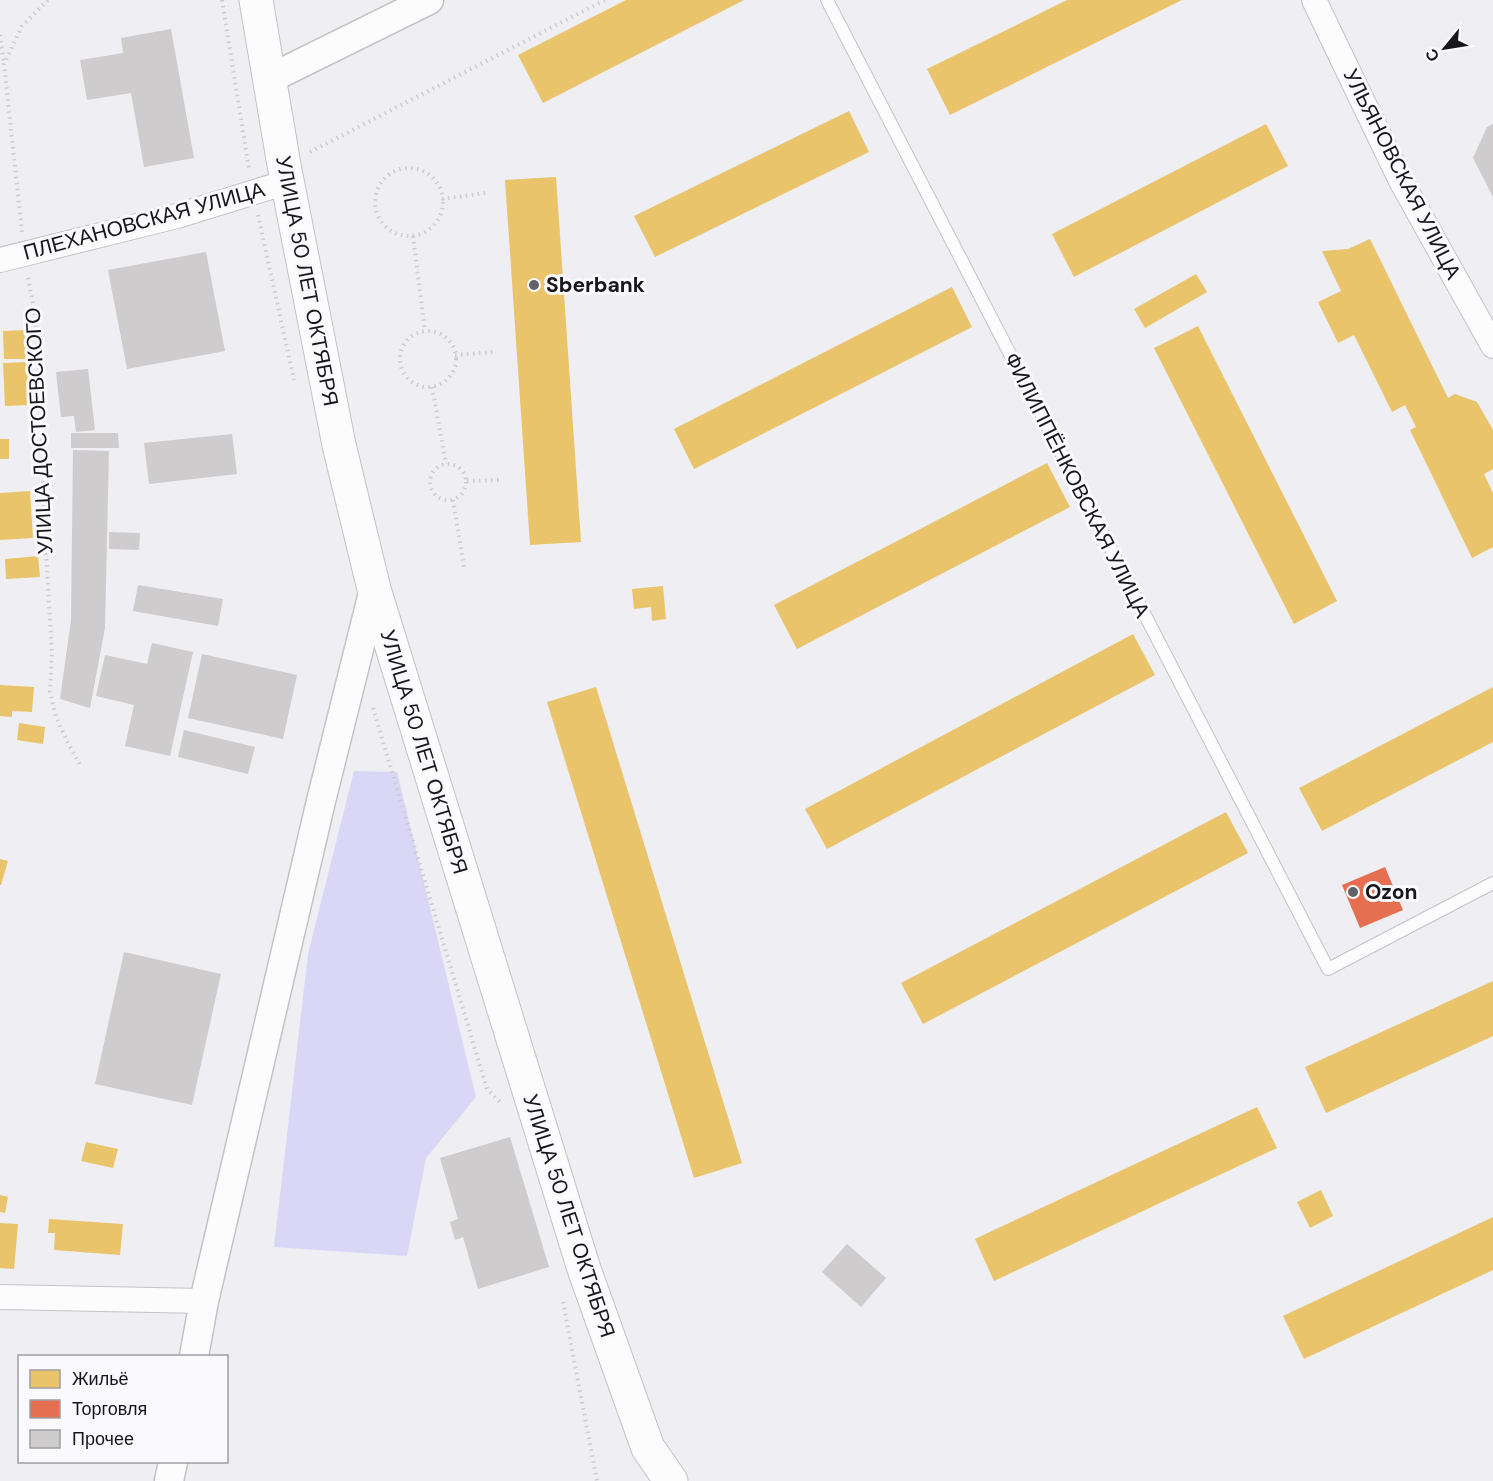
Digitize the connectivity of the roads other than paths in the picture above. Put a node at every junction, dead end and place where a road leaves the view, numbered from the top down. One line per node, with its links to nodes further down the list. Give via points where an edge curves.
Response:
1 (256, 0): 5 (main road, УЛИЦА 50 ЛЕТ ОКТЯБРЯ)
2 (429, 0): 5 (street)
3 (827, 0): 10 (lane, ФИЛИППЁНКОВСКАЯ УЛИЦА, via 1328,969)
4 (1314, 0): 8 (street, УЛЬЯНОВСКАЯ УЛИЦА, via 1401,181)
5 (268, 79): 6 (main road, УЛИЦА 50 ЛЕТ ОКТЯБРЯ)
6 (285, 174): 7 (street, ПЛЕХАНОВСКАЯ УЛИЦА, via 177,216); 9 (main road, УЛИЦА 50 ЛЕТ ОКТЯБРЯ, via 339,445)
7 (0, 260)
8 (1493, 346)
9 (374, 589): 12 (street); 16 (main road, УЛИЦА 50 ЛЕТ ОКТЯБРЯ, via 584,1269 648,1448)
10 (1493, 883)
11 (0, 1297): 12 (street)
12 (204, 1301): 13 (street)
13 (194, 1355)
14 (173, 1463): 15 (street)
15 (169, 1481)
16 (670, 1481)

